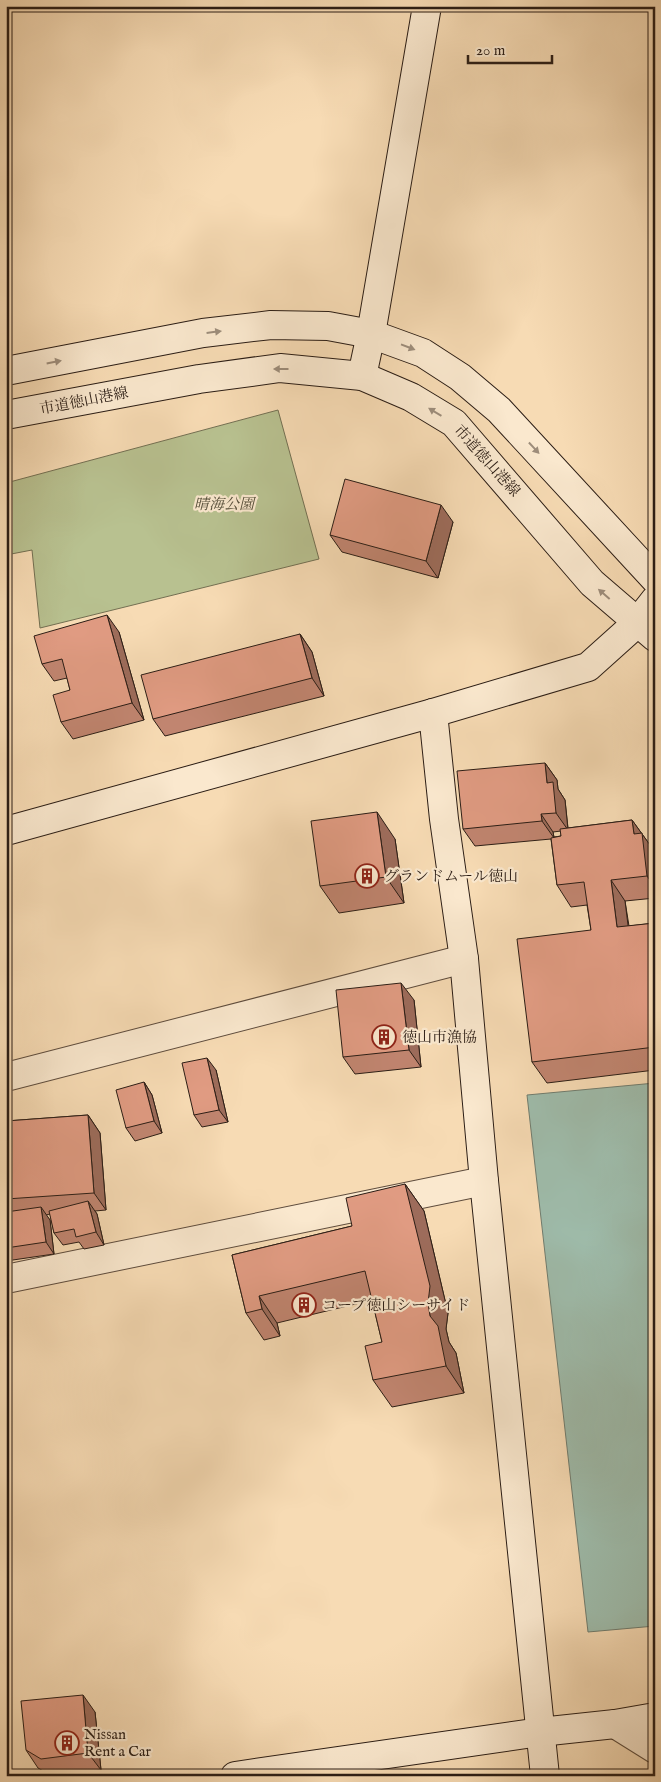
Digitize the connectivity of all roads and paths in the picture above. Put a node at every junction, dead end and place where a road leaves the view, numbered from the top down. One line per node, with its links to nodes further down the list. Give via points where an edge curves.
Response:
1 (427, 6): 2 (street)
2 (371, 334): 3 (street, one-way to 2, via 203,333 271,325 328,326); 4 (street); 6 (street, one-way to 6, via 424,353 460,377 499,410)
3 (6, 371)
4 (362, 376): 5 (street, 市道徳山港線, one-way to 5, via 280,368 199,378); 8 (street, 市道徳山港線, one-way to 4, via 592,583 454,424 411,397)
5 (6, 416)
6 (655, 579)
7 (655, 600): 8 (street)
8 (646, 630): 9 (street, via 588,666)
9 (433, 713): 10 (street); 11 (street)
10 (6, 831)
11 (464, 959): 12 (street); 13 (street)
12 (6, 1078)
13 (484, 1181): 14 (street); 17 (street)
14 (6, 1279)
15 (655, 1717): 16 (street)
16 (616, 1724): 17 (street); 18 (street)
17 (540, 1732): 19 (street); 20 (street)
18 (655, 1749)
19 (235, 1776)
20 (545, 1776)

